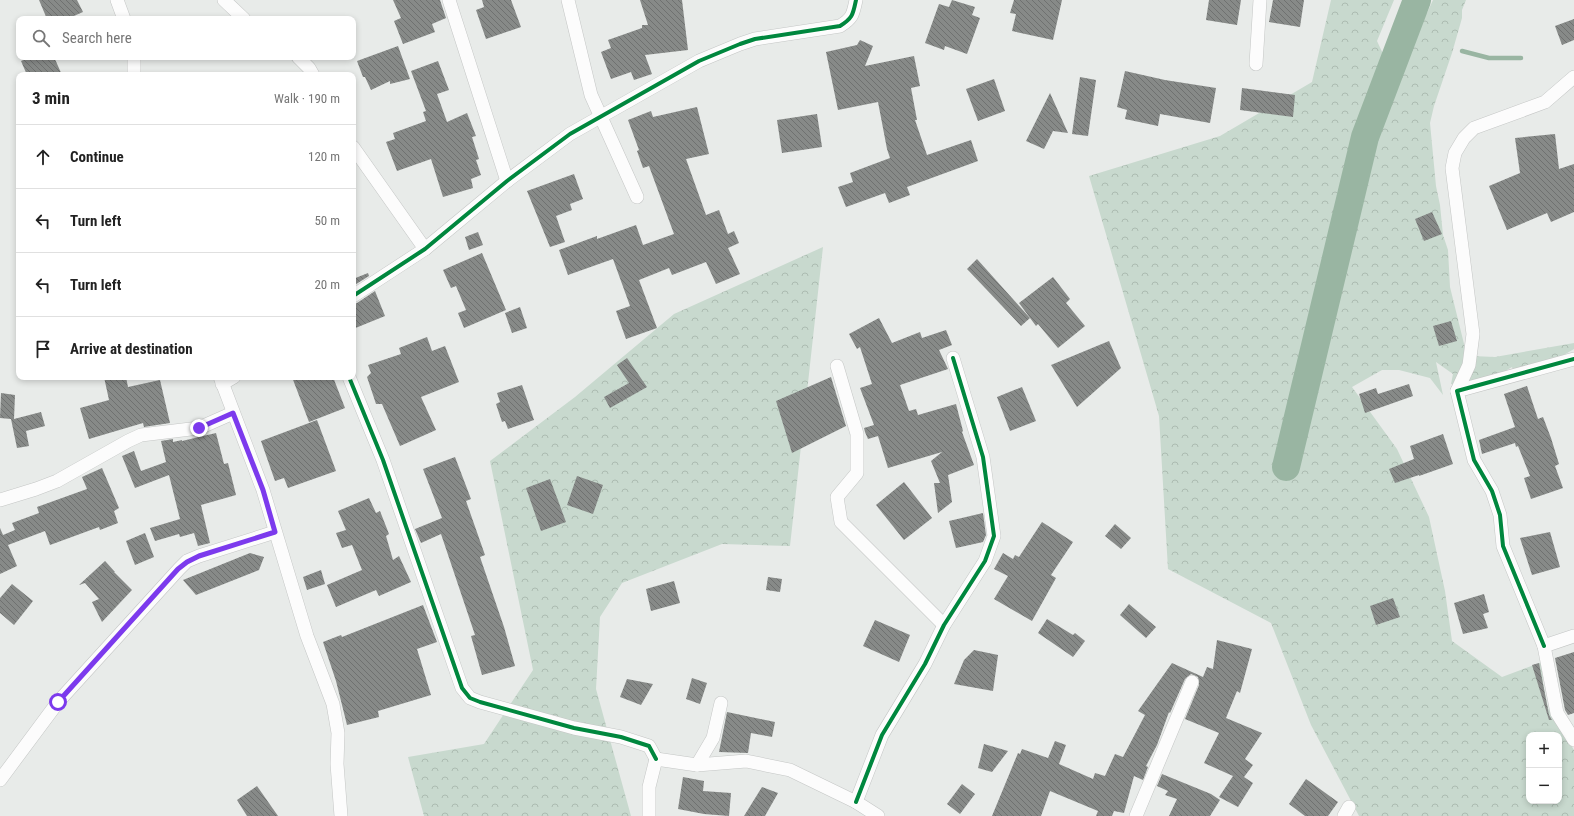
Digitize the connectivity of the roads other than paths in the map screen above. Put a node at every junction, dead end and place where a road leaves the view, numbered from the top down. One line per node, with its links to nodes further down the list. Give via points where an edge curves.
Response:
1 (117, 0): 7 (street)
2 (224, 0): 8 (street)
3 (449, 0): 17 (street)
4 (568, 0): 15 (street, via 591,95)
5 (856, 0): 15 (street, via 853,16 840,26 755,39 740,44 699,61)
6 (1260, 0): 11 (street)
7 (123, 16)
8 (241, 16)
9 (134, 60): 12 (street)
10 (301, 60): 13 (street)
11 (1256, 64)
12 (134, 72)
13 (311, 72)
14 (1574, 77): 26 (street, via 1545,102 1474,128 1464,138 1456,153 1452,168 1473,334 1469,365)
15 (600, 117): 17 (street, via 570,134); 18 (street)
16 (356, 151): 19 (street)
17 (507, 181): 19 (street)
18 (637, 197)
19 (425, 249): 20 (street)
20 (356, 294)
21 (953, 358): 30 (street, via 983,456 994,536 985,562)
22 (1574, 359): 26 (street)
23 (837, 366): 30 (street, via 857,434 858,474 837,497 841,522)
24 (221, 380): 27 (street)
25 (349, 380): 36 (street, via 384,460 462,688 470,698 574,728 621,737 649,746)
26 (1457, 391): 32 (street, via 1474,460 1492,490 1500,515 1503,546)
27 (233, 413): 28 (street, via 199,428 141,435 57,481); 29 (street, via 263,490)
28 (0, 500)
29 (275, 532): 38 (street, via 199,556 178,569 58,702); 40 (street, via 307,636 333,704 338,733 337,764)
30 (944, 625): 39 (street, via 925,664 882,735)
31 (1574, 636): 32 (street)
32 (1544, 646): 35 (street, via 1557,713)
33 (1192, 682): 43 (street)
34 (720, 703): 37 (street, via 713,738)
35 (1574, 740)
36 (656, 758): 37 (street); 41 (street, via 649,787)
37 (697, 765): 39 (street, via 746,761 769,765 790,770)
38 (0, 780)
39 (856, 802): 42 (street)
40 (341, 816)
41 (649, 816)
42 (878, 816)
43 (1136, 816)

